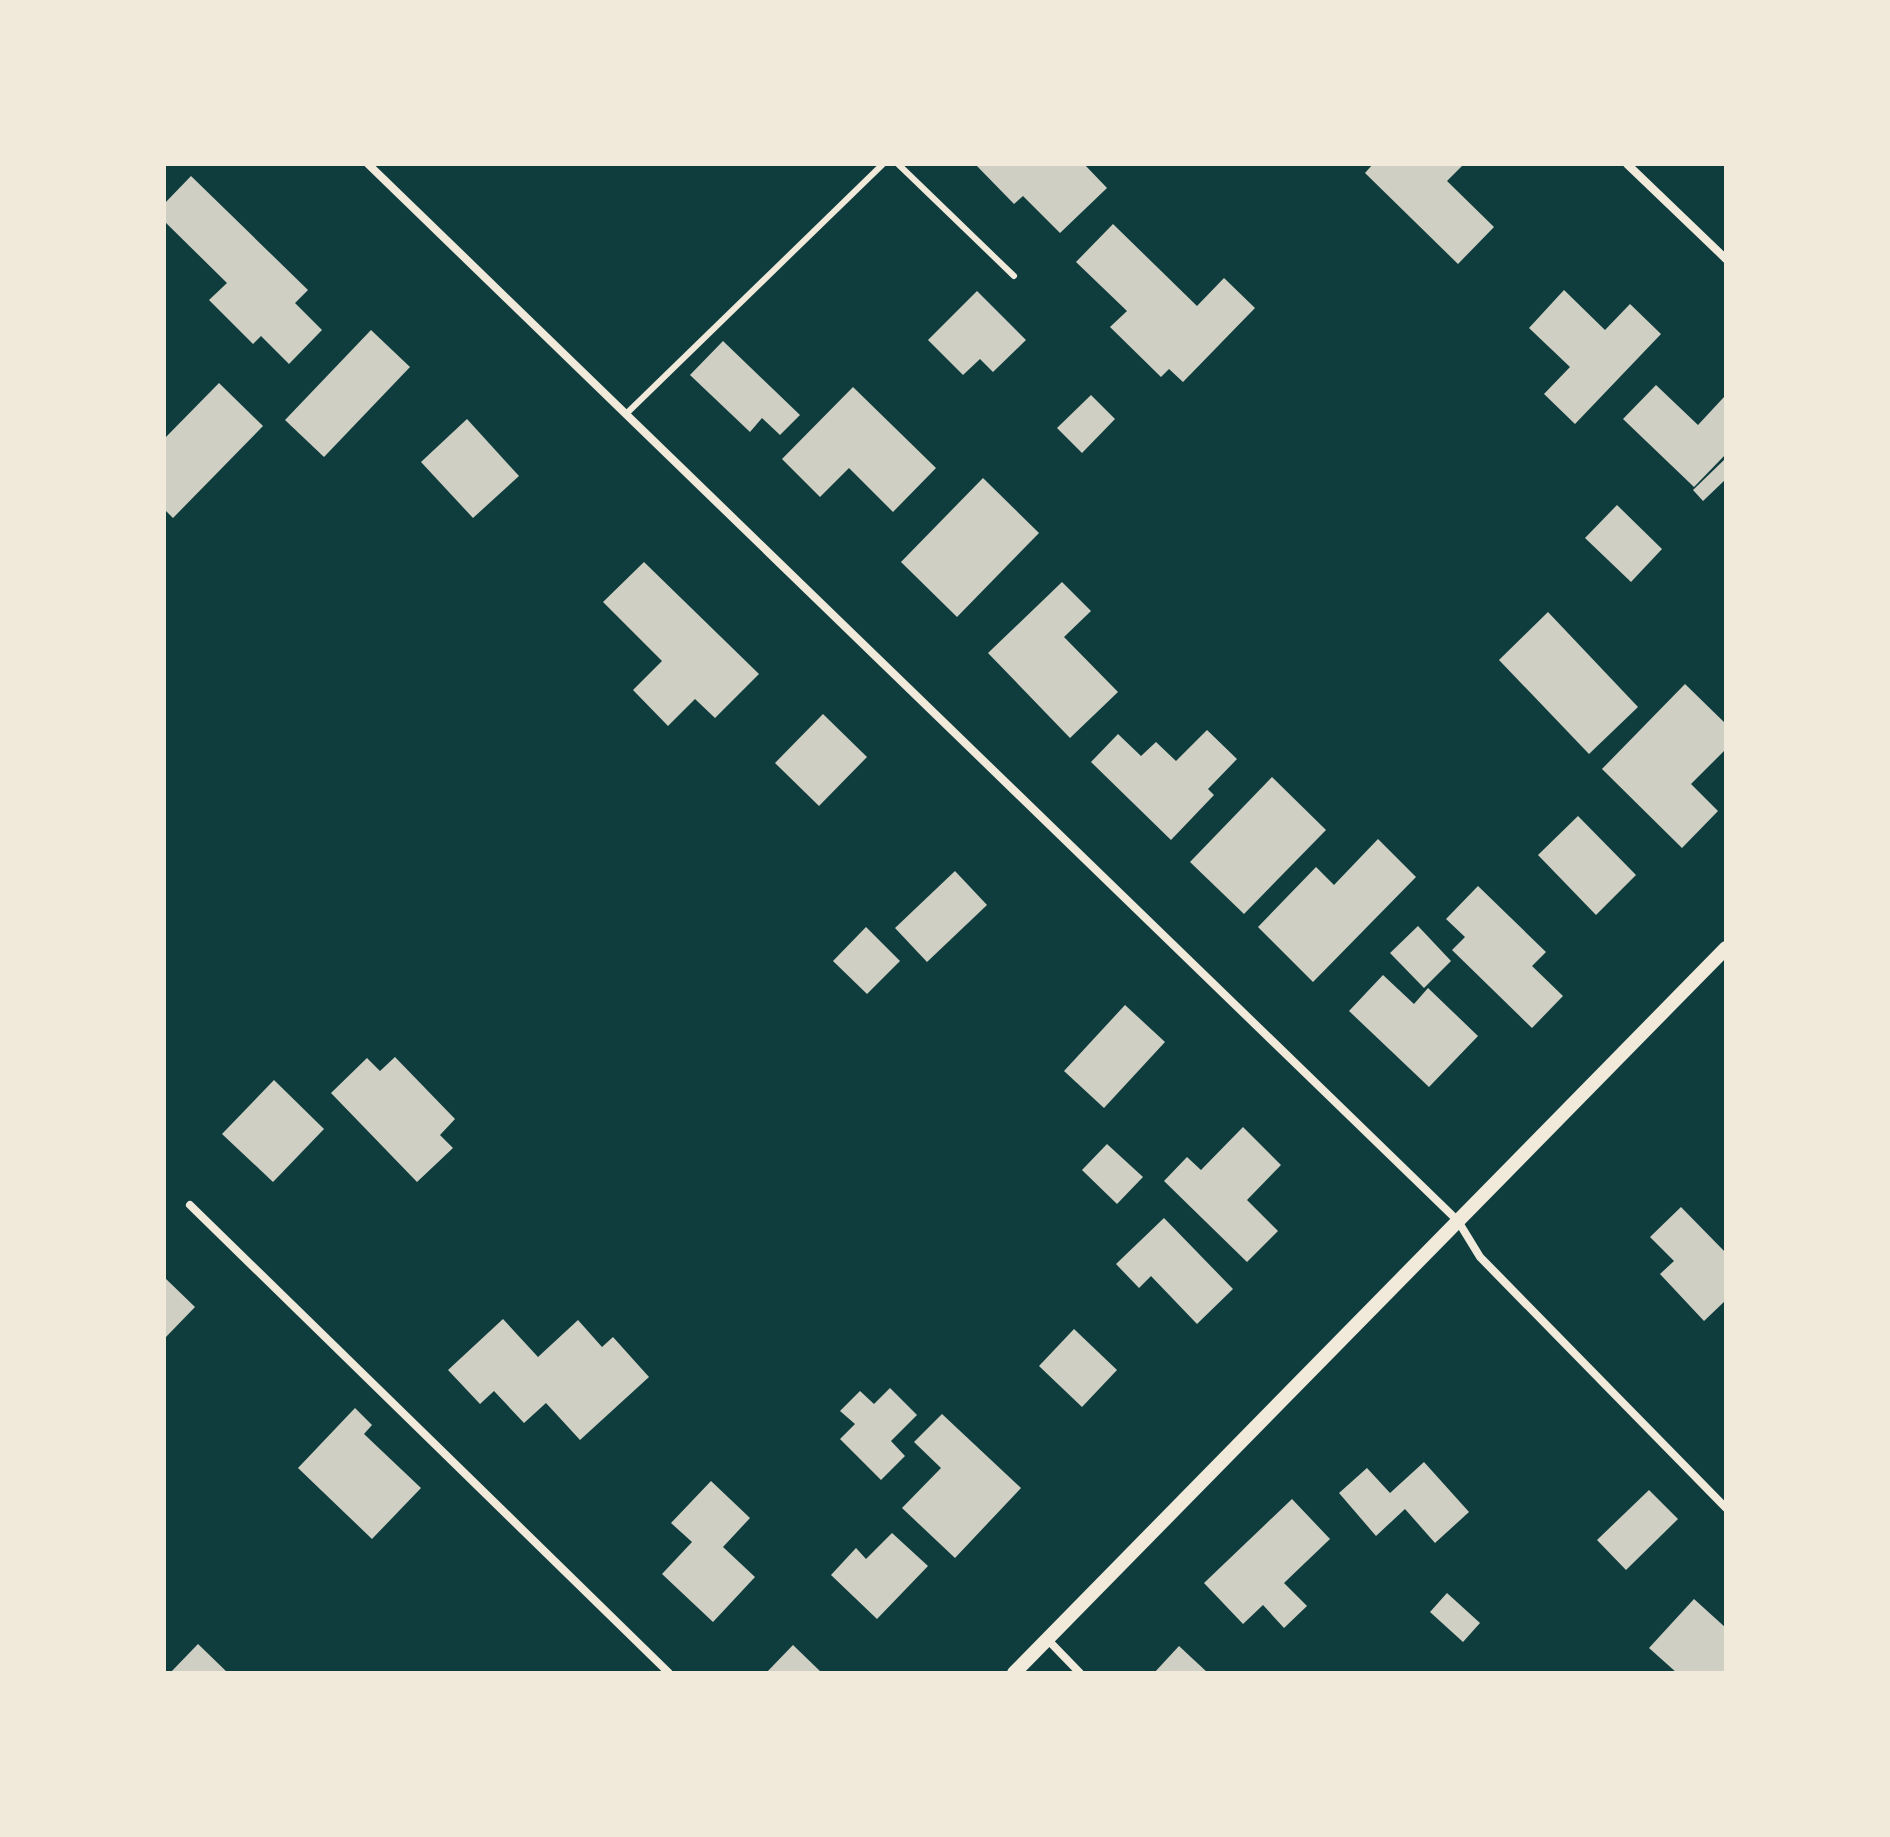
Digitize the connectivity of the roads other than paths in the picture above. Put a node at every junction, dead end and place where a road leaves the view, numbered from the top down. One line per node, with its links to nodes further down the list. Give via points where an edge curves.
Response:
1 (368, 164): 7 (street)
2 (883, 164): 7 (lane)
3 (898, 164): 6 (lane)
4 (1627, 164): 5 (street)
5 (1726, 259)
6 (1014, 276)
7 (626, 414): 10 (street)
8 (1726, 948): 10 (street)
9 (190, 1205): 13 (street)
10 (1458, 1221): 11 (street, via 1480,1257); 12 (street)
11 (1726, 1508)
12 (1047, 1639): 14 (street); 15 (street)
13 (669, 1673)
14 (1014, 1673)
15 (1080, 1673)

